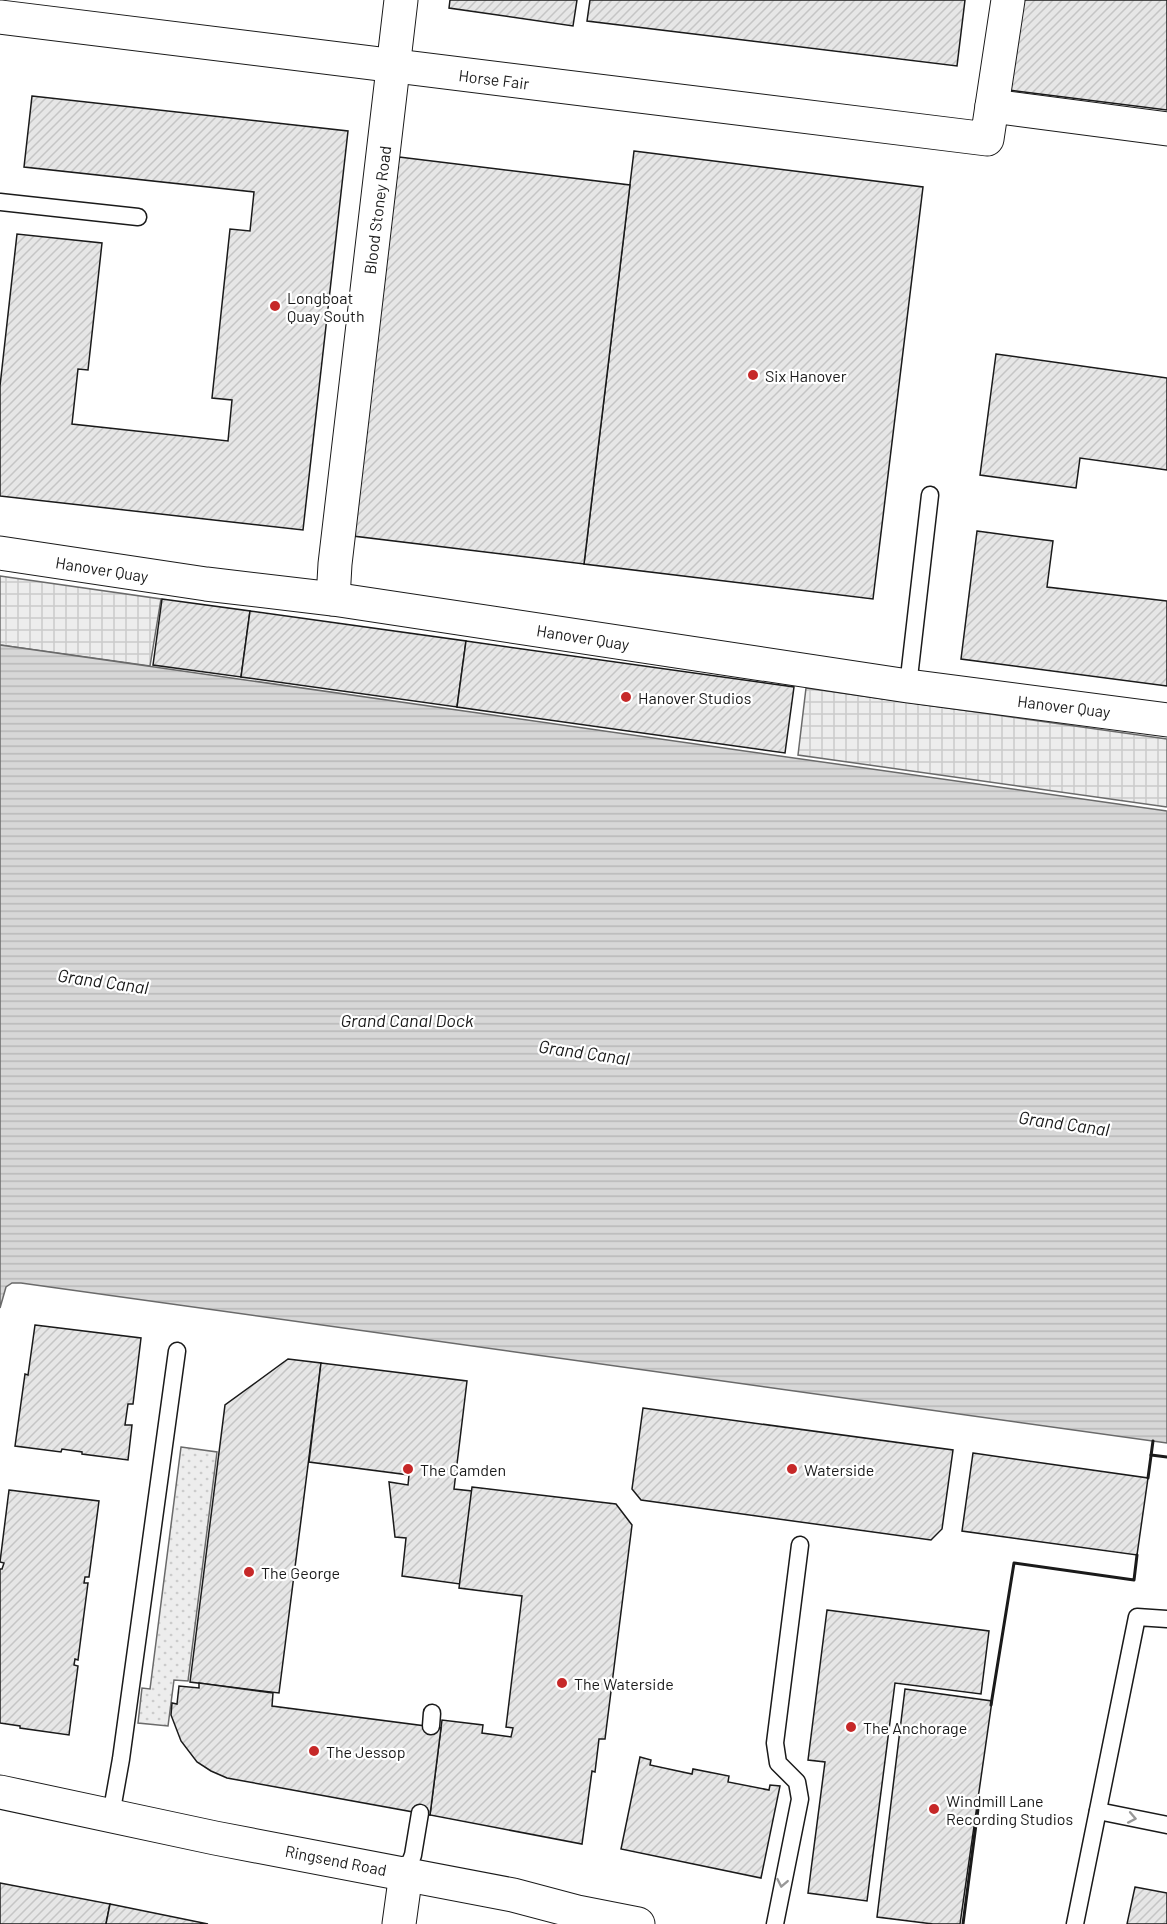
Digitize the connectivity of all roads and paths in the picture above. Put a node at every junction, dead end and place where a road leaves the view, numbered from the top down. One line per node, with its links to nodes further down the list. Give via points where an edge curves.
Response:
1 (401, 0): 4 (street, Blood Stoney Road)
2 (1008, 0): 5 (street)
3 (2, 19): 4 (street, Horse Fair)
4 (393, 67): 5 (street, Horse Fair, via 987,139); 11 (street, Blood Stoney Road)
5 (992, 106): 6 (street)
6 (1167, 129)
7 (0, 202): 8 (lane)
8 (138, 217)
9 (930, 495): 12 (lane)
10 (0, 553): 11 (street, Hanover Quay)
11 (333, 599): 12 (street, Hanover Quay)
12 (908, 686): 13 (street, Hanover Quay)
13 (1167, 720)
14 (177, 1351): 20 (lane)
15 (800, 1545): 25 (lane, one-way to 25, via 775,1743 778,1764 796,1782 800,1799)
16 (1167, 1619): 18 (lane, via 1137,1617)
17 (0, 1792): 20 (street, Ringsend Road)
18 (1098, 1811): 21 (lane, one-way to 21); 26 (lane)
19 (420, 1813): 22 (lane)
20 (111, 1815): 22 (street, Ringsend Road)
21 (1167, 1825)
22 (406, 1873): 23 (street); 24 (street, Ringsend Road)
23 (399, 1924)
24 (638, 1924)
25 (774, 1924)
26 (1075, 1924)

